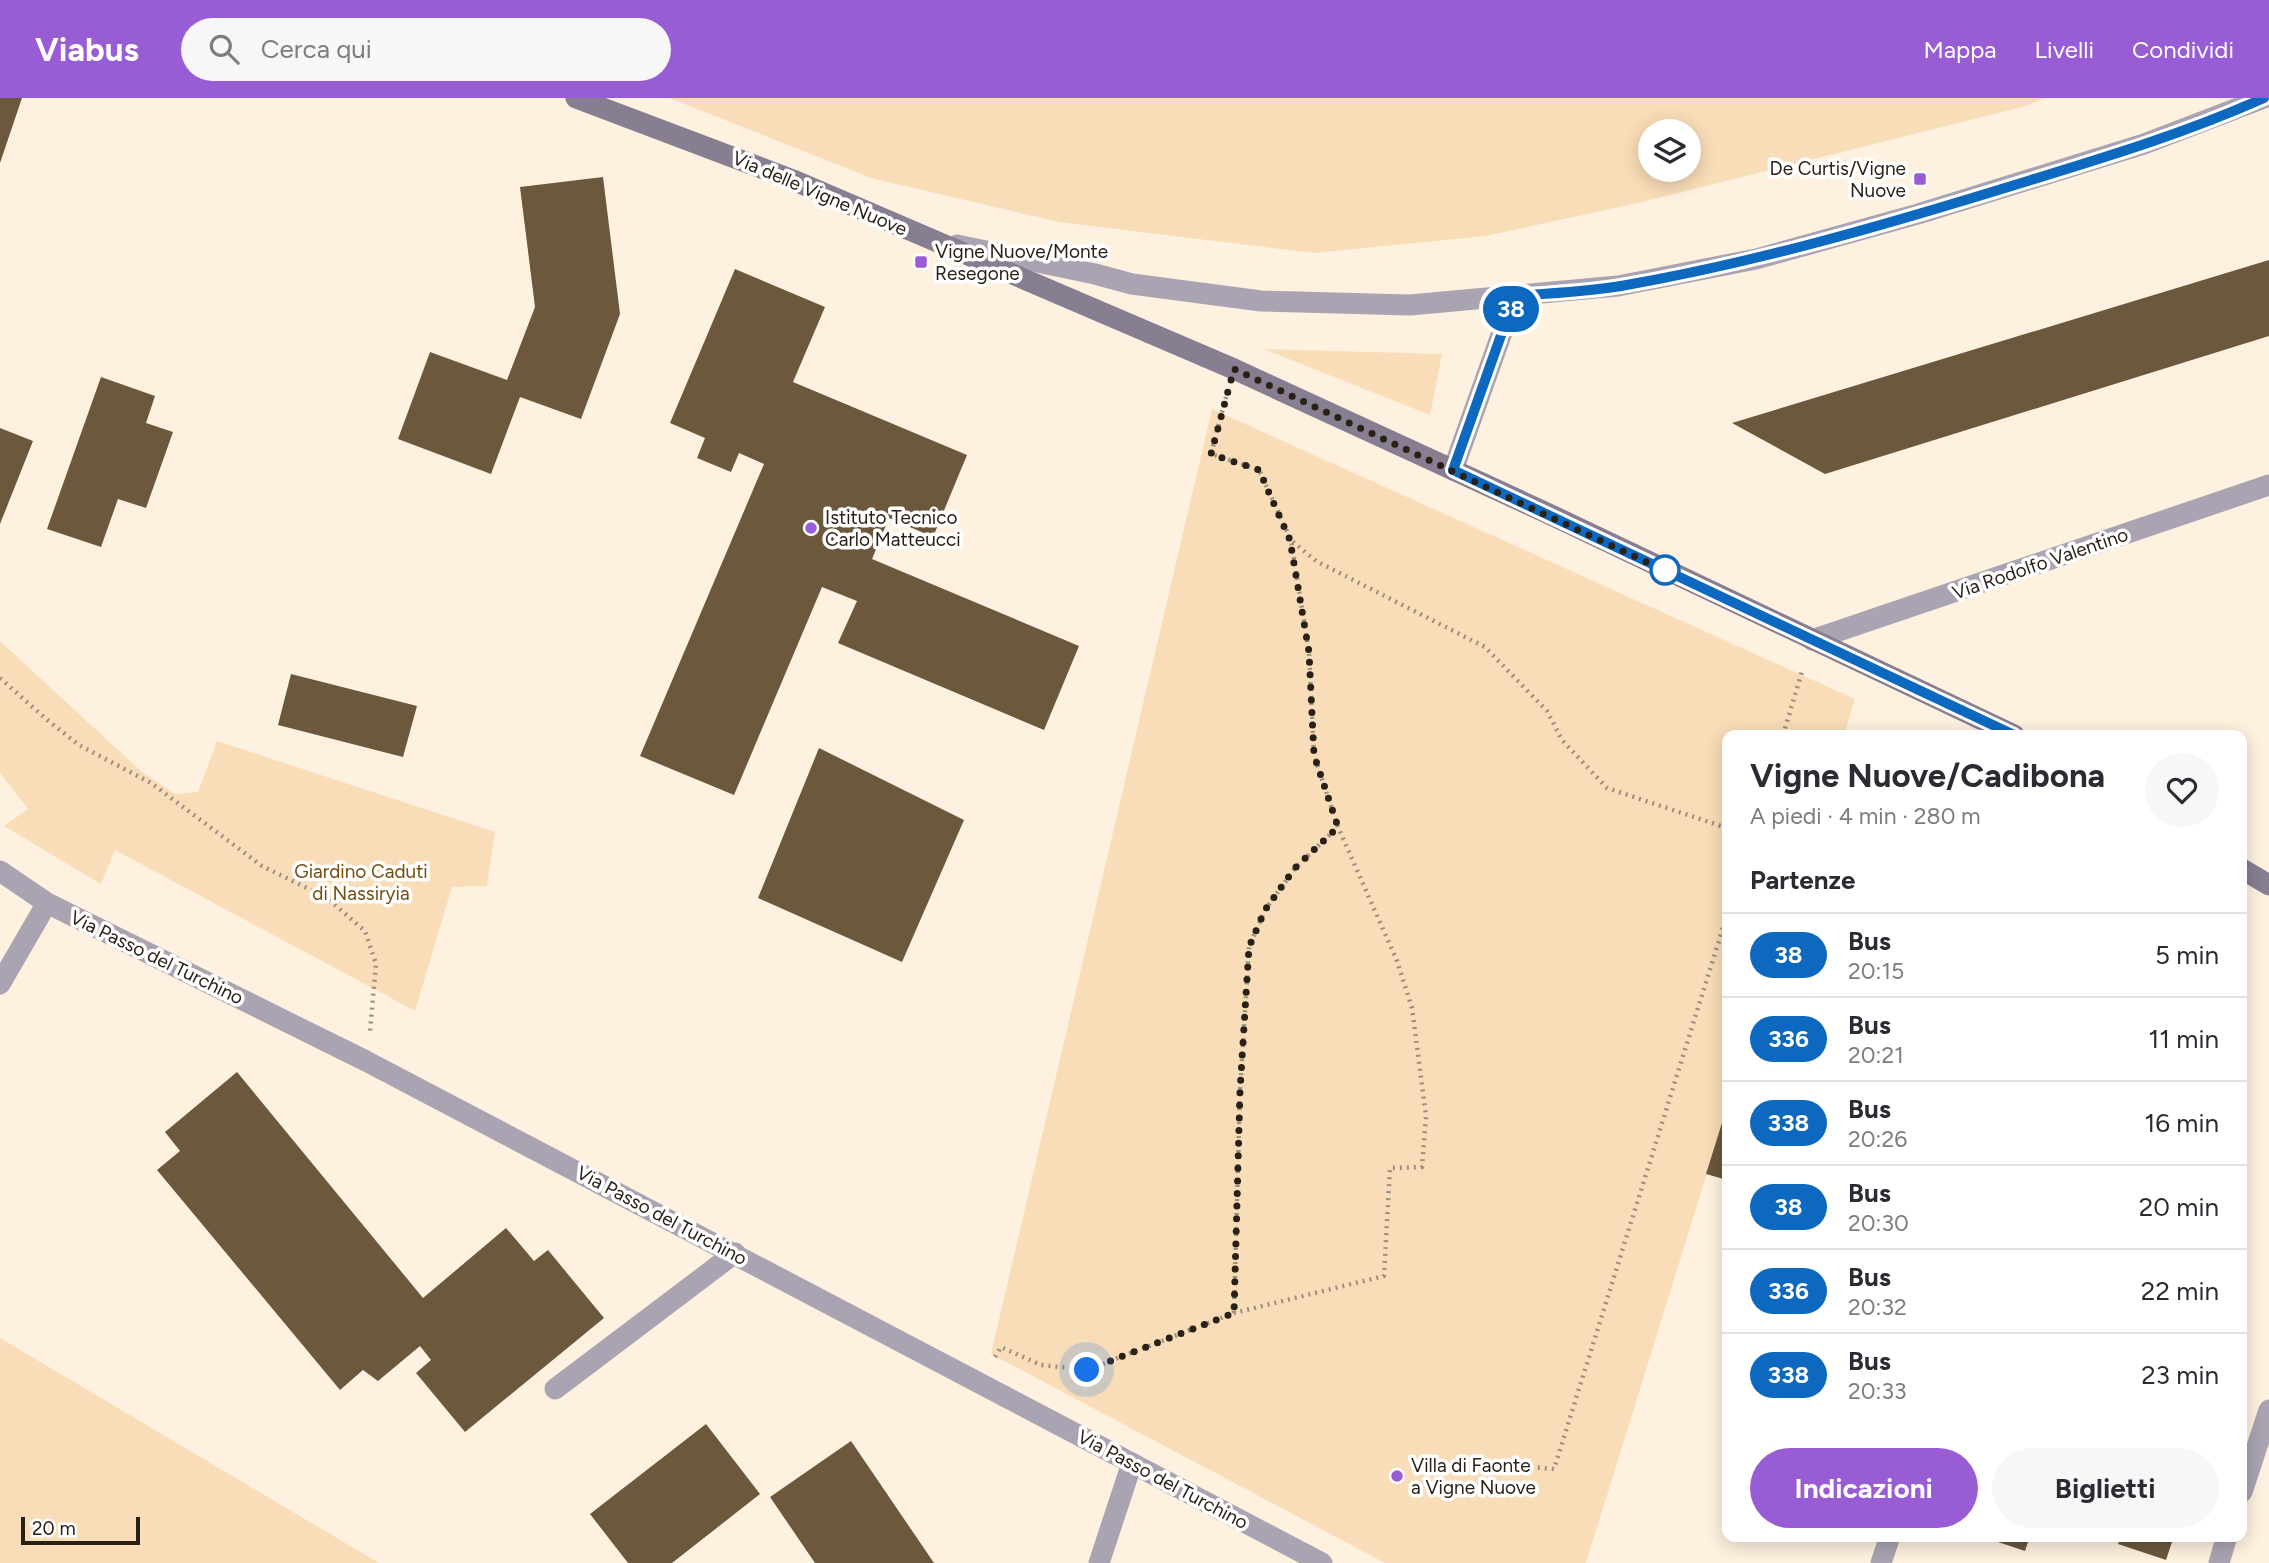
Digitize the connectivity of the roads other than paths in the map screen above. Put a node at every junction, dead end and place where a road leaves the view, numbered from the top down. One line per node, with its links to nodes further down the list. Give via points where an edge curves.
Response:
1 (576, 98): 3 (street, Via delle Vigne Nuove, via 767,169)
2 (2264, 98): 4 (street, via 2064,171 1806,246 1618,286)
3 (928, 239): 4 (street, via 1132,284 1261,301 1410,305); 5 (street, Via delle Vigne Nuove, via 1234,369)
4 (1515, 296): 5 (street)
5 (1453, 470): 7 (street, Via delle Vigne Nuove)
6 (2269, 485): 7 (street, Via Rodolfo Valentino)
7 (1812, 640): 8 (street, Via delle Vigne Nuove)
8 (2004, 730)
9 (0, 871): 12 (street, Via Passo del Turchino)
10 (2247, 872): 11 (street)
11 (2269, 886)
12 (47, 903): 13 (street); 14 (street, Via Passo del Turchino, via 366,1061)
13 (0, 984)
14 (735, 1253): 15 (street); 17 (street, Via Passo del Turchino)
15 (555, 1389)
16 (2269, 1409): 18 (street)
17 (1132, 1462): 21 (street); 22 (street, Via Passo del Turchino)
18 (2247, 1477)
19 (1888, 1542): 23 (street)
20 (2225, 1542): 24 (street)
21 (1099, 1563)
22 (1322, 1563)
23 (1881, 1563)
24 (2219, 1563)

